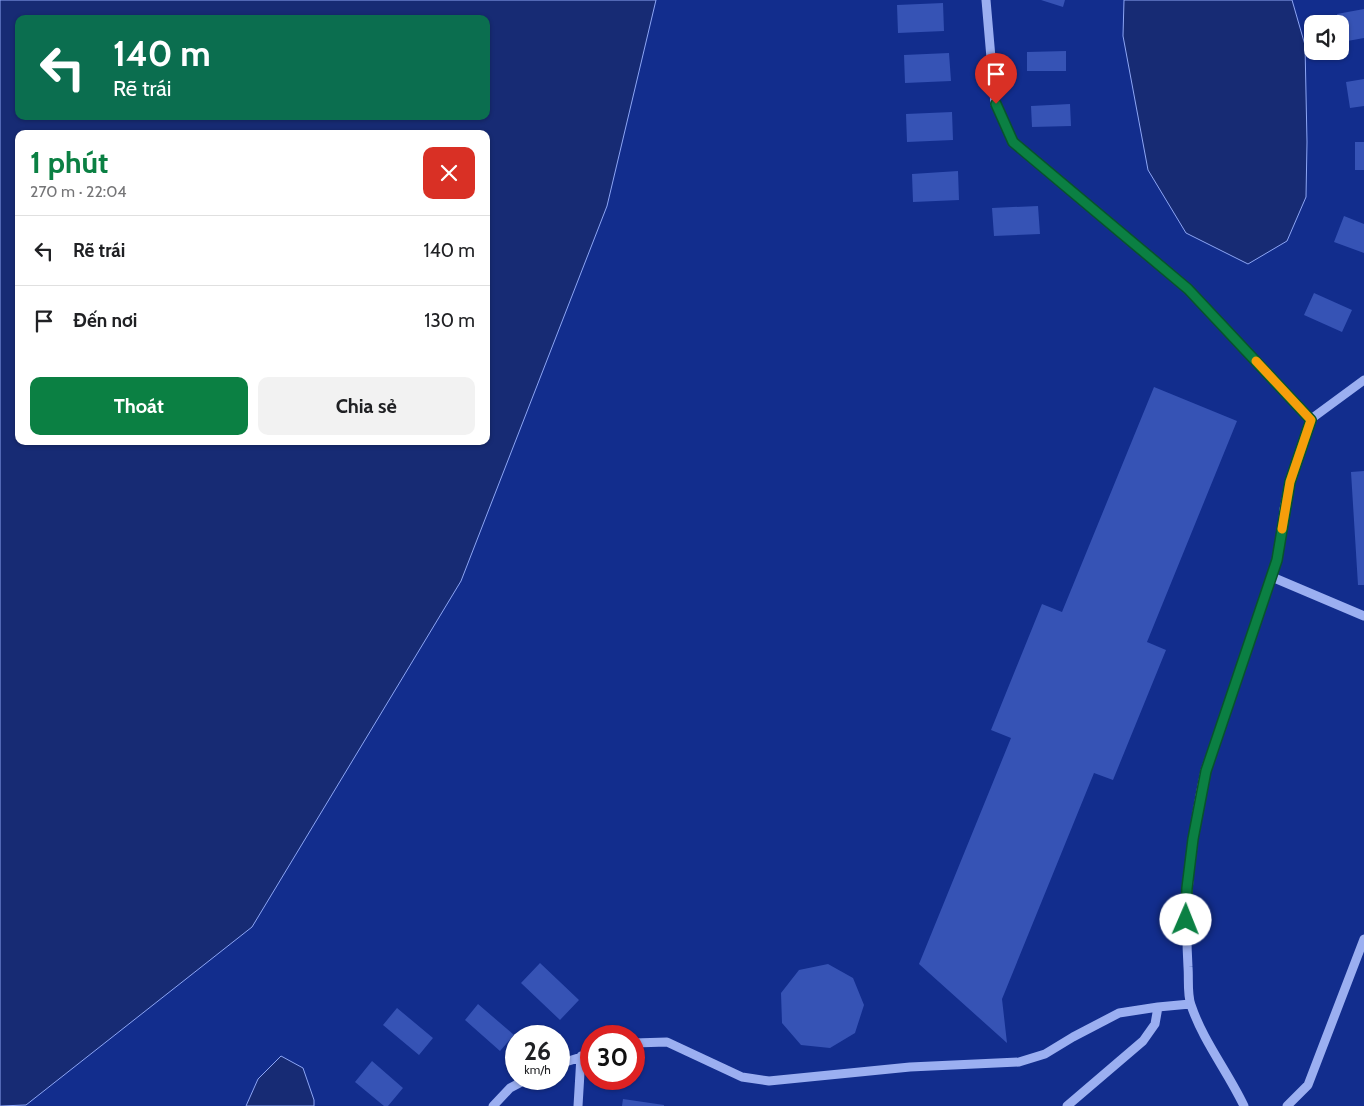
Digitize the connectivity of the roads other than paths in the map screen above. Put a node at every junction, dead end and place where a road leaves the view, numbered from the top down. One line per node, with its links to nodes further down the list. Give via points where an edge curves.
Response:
1 (986, 0): 3 (street, via 996,104 1013,142 1188,289)
2 (1364, 380): 3 (street)
3 (1311, 420): 4 (street, via 1290,482)
4 (1272, 577): 5 (street); 7 (street, via 1206,771 1198,807 1187,888)
5 (1364, 616)
6 (1364, 939): 16 (street, via 1308,1085)
7 (1190, 1004): 8 (street); 15 (street)
8 (1158, 1007): 9 (street, via 1119,1013 1045,1054 1019,1062 910,1067 768,1081 742,1077 667,1042); 14 (street, via 1155,1024 1143,1041)
9 (645, 1043)
10 (580, 1073): 13 (street)
11 (508, 1090): 12 (street)
12 (493, 1106)
13 (578, 1106)
14 (1067, 1106)
15 (1244, 1106)
16 (1287, 1106)

